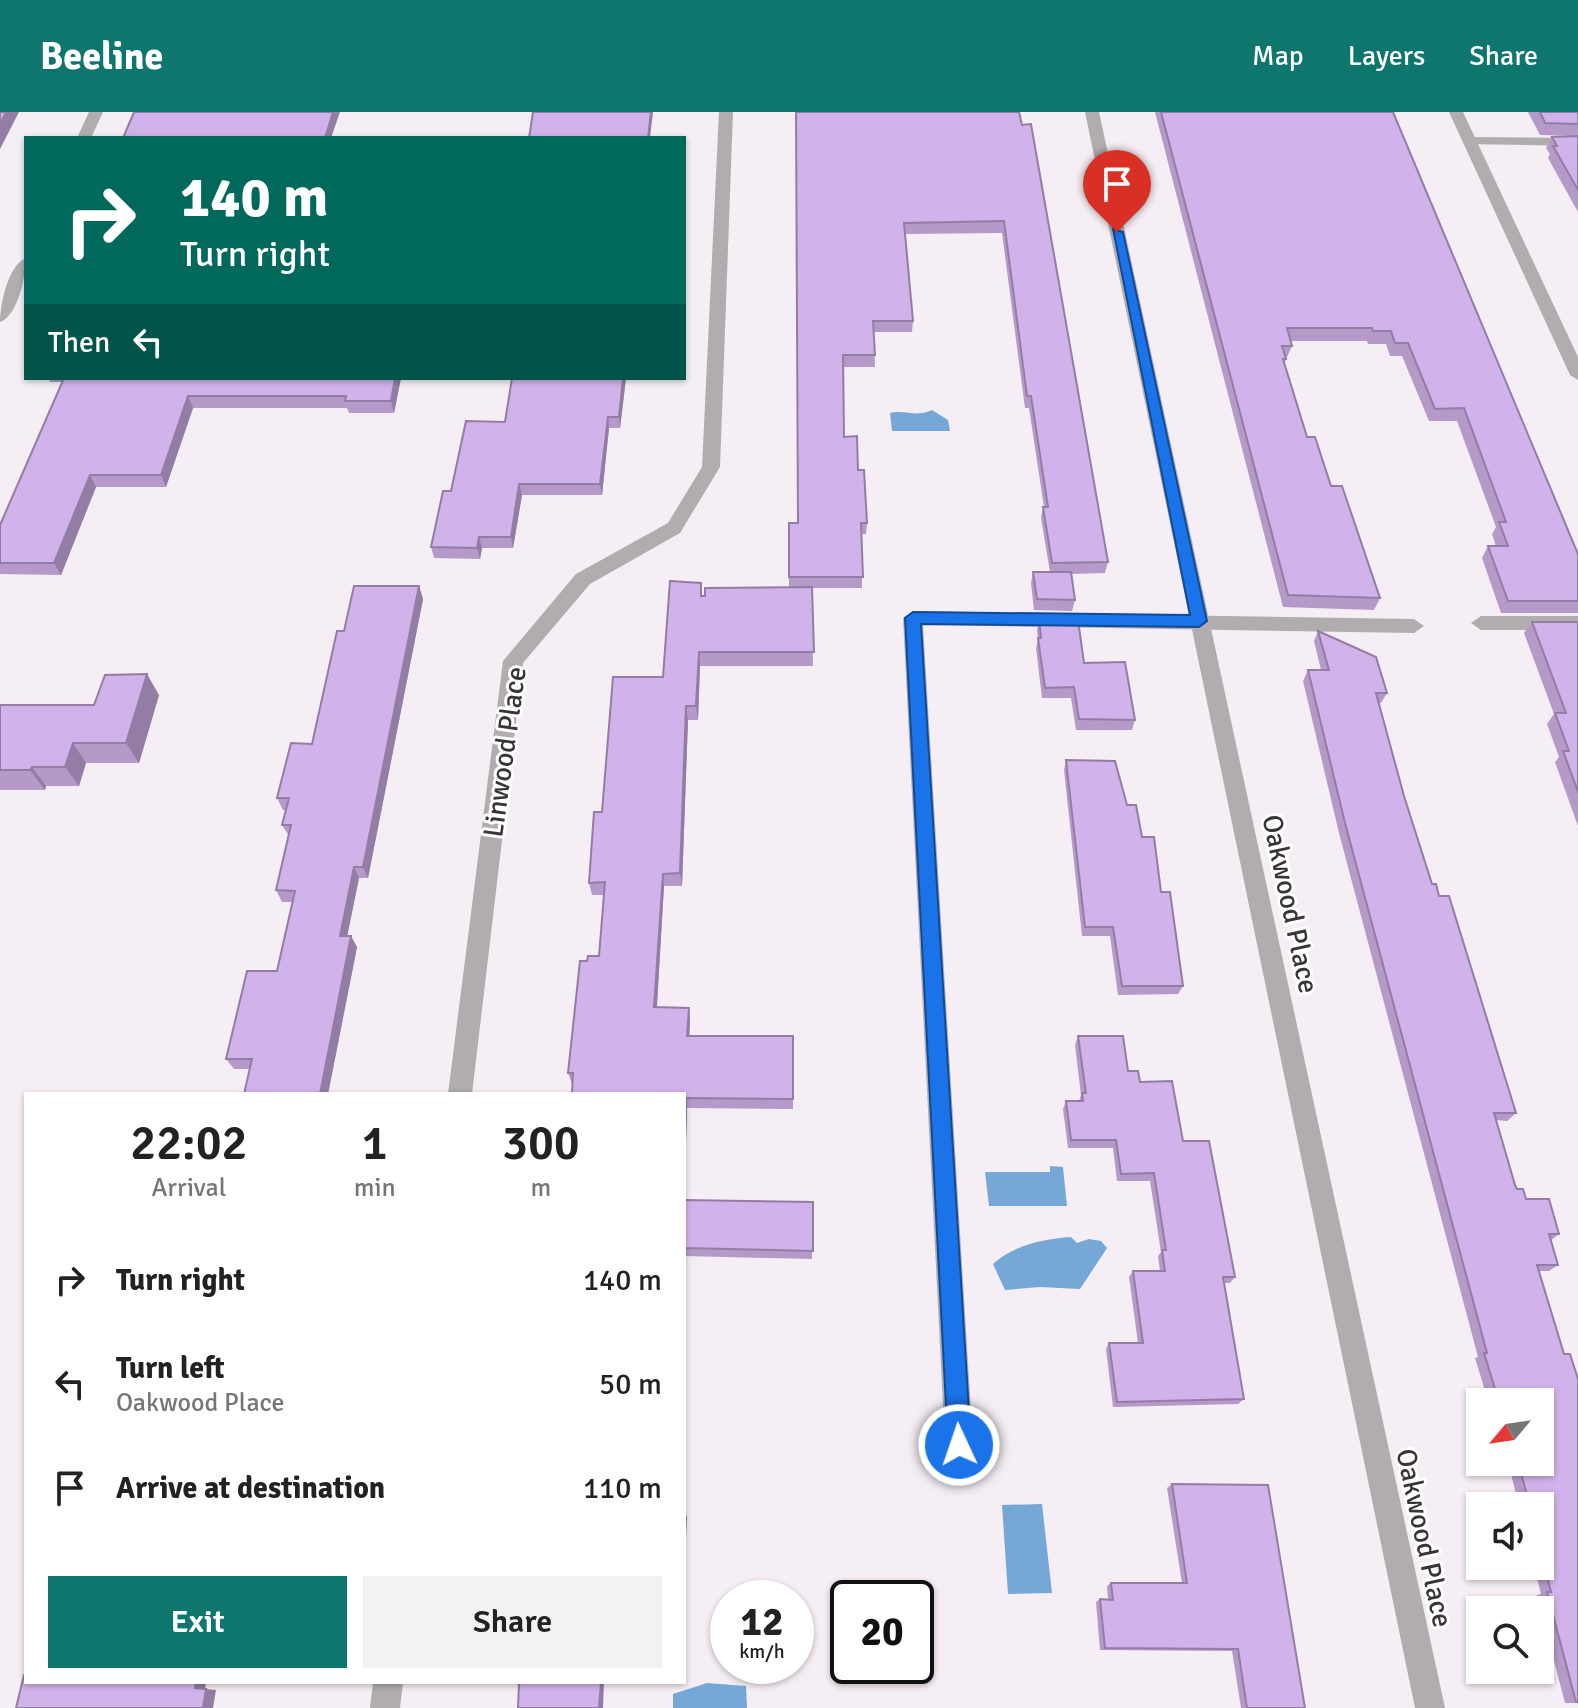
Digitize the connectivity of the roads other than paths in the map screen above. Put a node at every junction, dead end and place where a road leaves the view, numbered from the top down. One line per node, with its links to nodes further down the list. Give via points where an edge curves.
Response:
1 (96, 112): 5 (street)
2 (726, 112): 15 (street, Linwood Place, via 711,467 674,528 583,579 513,661)
3 (1092, 112): 11 (street, Oakwood Place)
4 (1456, 112): 6 (street)
5 (85, 136)
6 (1470, 141): 7 (street); 10 (street)
7 (1578, 142)
8 (24, 267): 9 (street)
9 (0, 317)
10 (1578, 375)
11 (1199, 621): 14 (street); 16 (street, via 913,618); 19 (street, Oakwood Place)
12 (1481, 623): 13 (street)
13 (1578, 623)
14 (1414, 626)
15 (460, 1092)
16 (959, 1445)
17 (388, 1684): 18 (street)
18 (385, 1708)
19 (1430, 1708)

